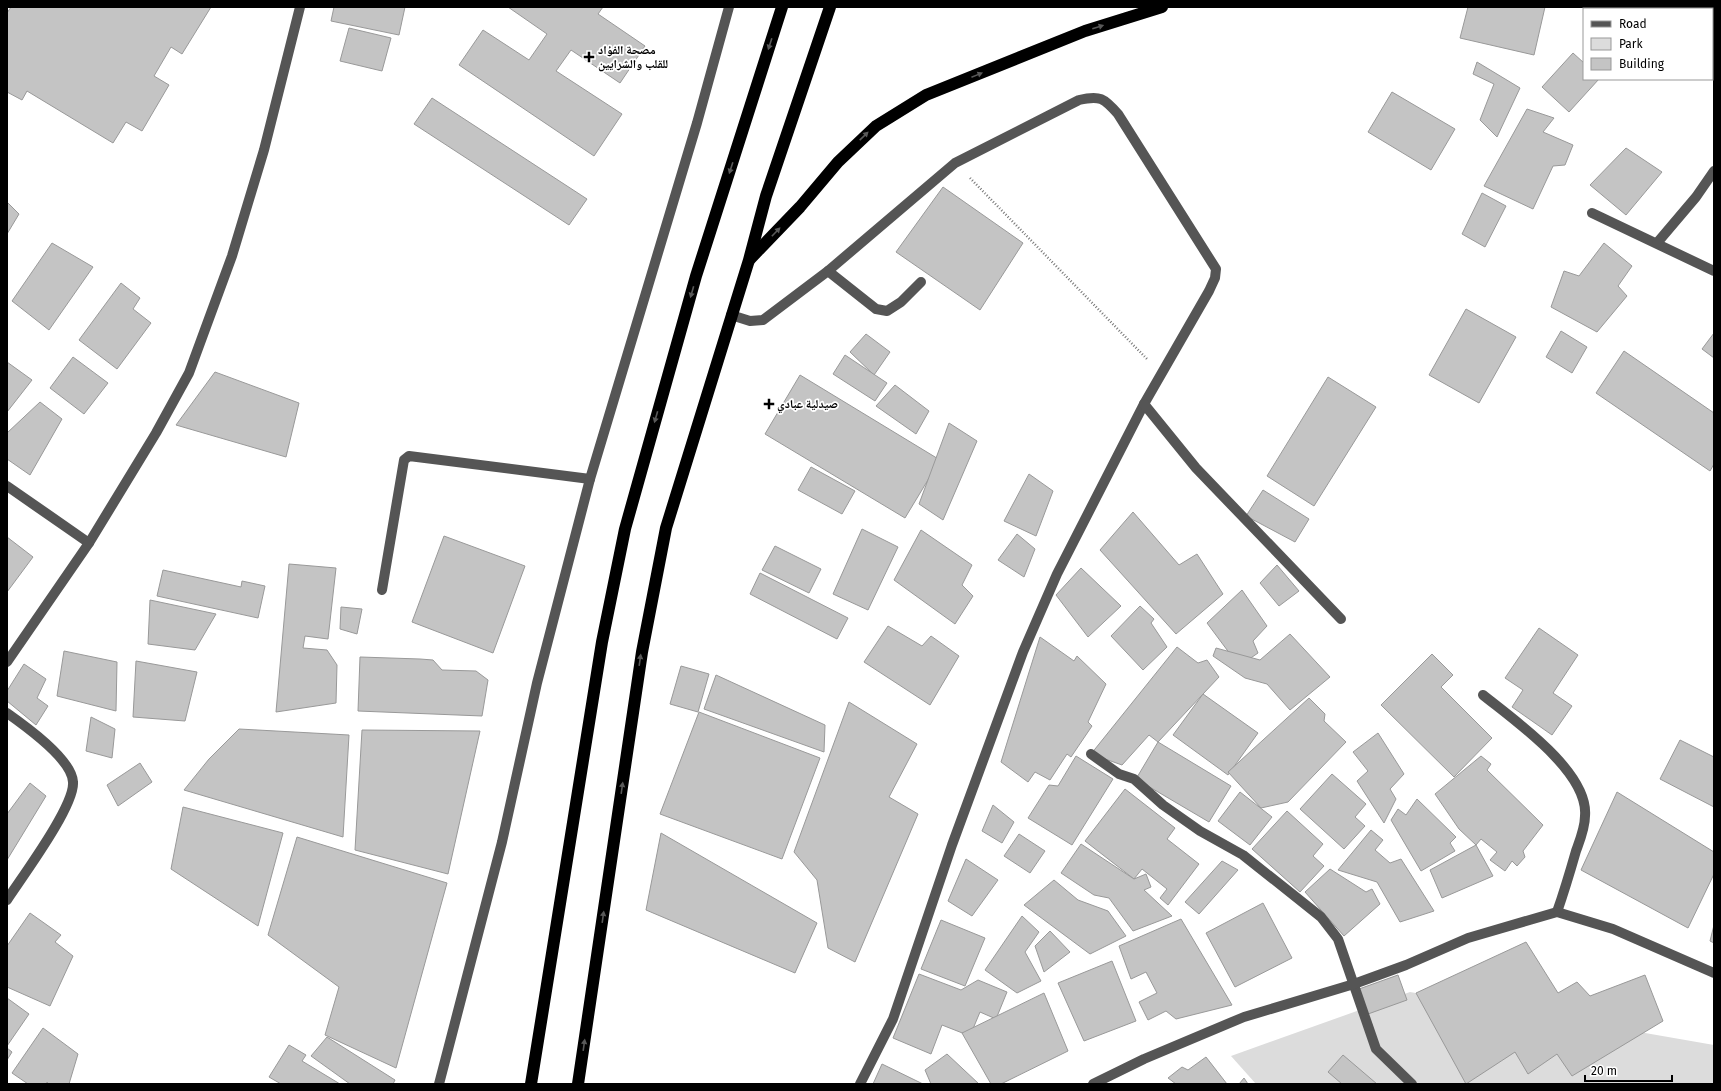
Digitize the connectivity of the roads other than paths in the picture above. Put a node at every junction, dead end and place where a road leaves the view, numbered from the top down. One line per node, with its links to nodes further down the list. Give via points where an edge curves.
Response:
1 (300, 7): 17 (street, via 253,188 232,256 189,373)
2 (730, 7): 15 (street)
3 (782, 7): 29 (highway, one-way to 29, via 696,276 625,529 602,642)
4 (830, 7): 9 (highway, via 766,196)
5 (1162, 7): 9 (highway, one-way to 5, via 838,162 882,122 933,92 1085,31)
6 (1714, 171): 8 (street, via 1696,197)
7 (1592, 213): 8 (street)
8 (1657, 243): 11 (street)
9 (749, 260): 13 (highway)
10 (828, 271): 12 (street, via 876,309 887,311 901,302); 13 (street, via 763,320 750,321); 14 (street, via 955,163 1079,100 1094,96 1108,102 1118,114 1216,269 1209,291)
11 (1714, 271)
12 (921, 282)
13 (731, 316): 30 (highway, one-way to 13, via 642,652 666,528)
14 (1144, 404): 19 (street, via 1196,468); 31 (street, via 1057,574 1023,652 893,1019)
15 (590, 479): 18 (street, via 409,456 404,460); 28 (street, via 537,683 502,842)
16 (7, 486): 17 (street)
17 (89, 544): 20 (street)
18 (382, 590)
19 (1341, 619)
20 (7, 662)
21 (1483, 695): 25 (street, via 1534,736 1560,761 1585,802 1586,817)
22 (7, 713): 24 (street, via 48,745 66,765 74,781 60,820)
23 (1091, 754): 27 (street, via 1119,774 1134,779 1163,805 1200,831 1243,855 1321,917 1338,939)
24 (7, 900)
25 (1557, 912): 26 (street, via 1613,929); 27 (street, via 1468,938 1406,966)
26 (1714, 973)
27 (1354, 984): 32 (street, via 1244,1017 1144,1059); 33 (street, via 1376,1049)
28 (439, 1084)
29 (531, 1084)
30 (578, 1084)
31 (860, 1084)
32 (1093, 1084)
33 (1412, 1084)

